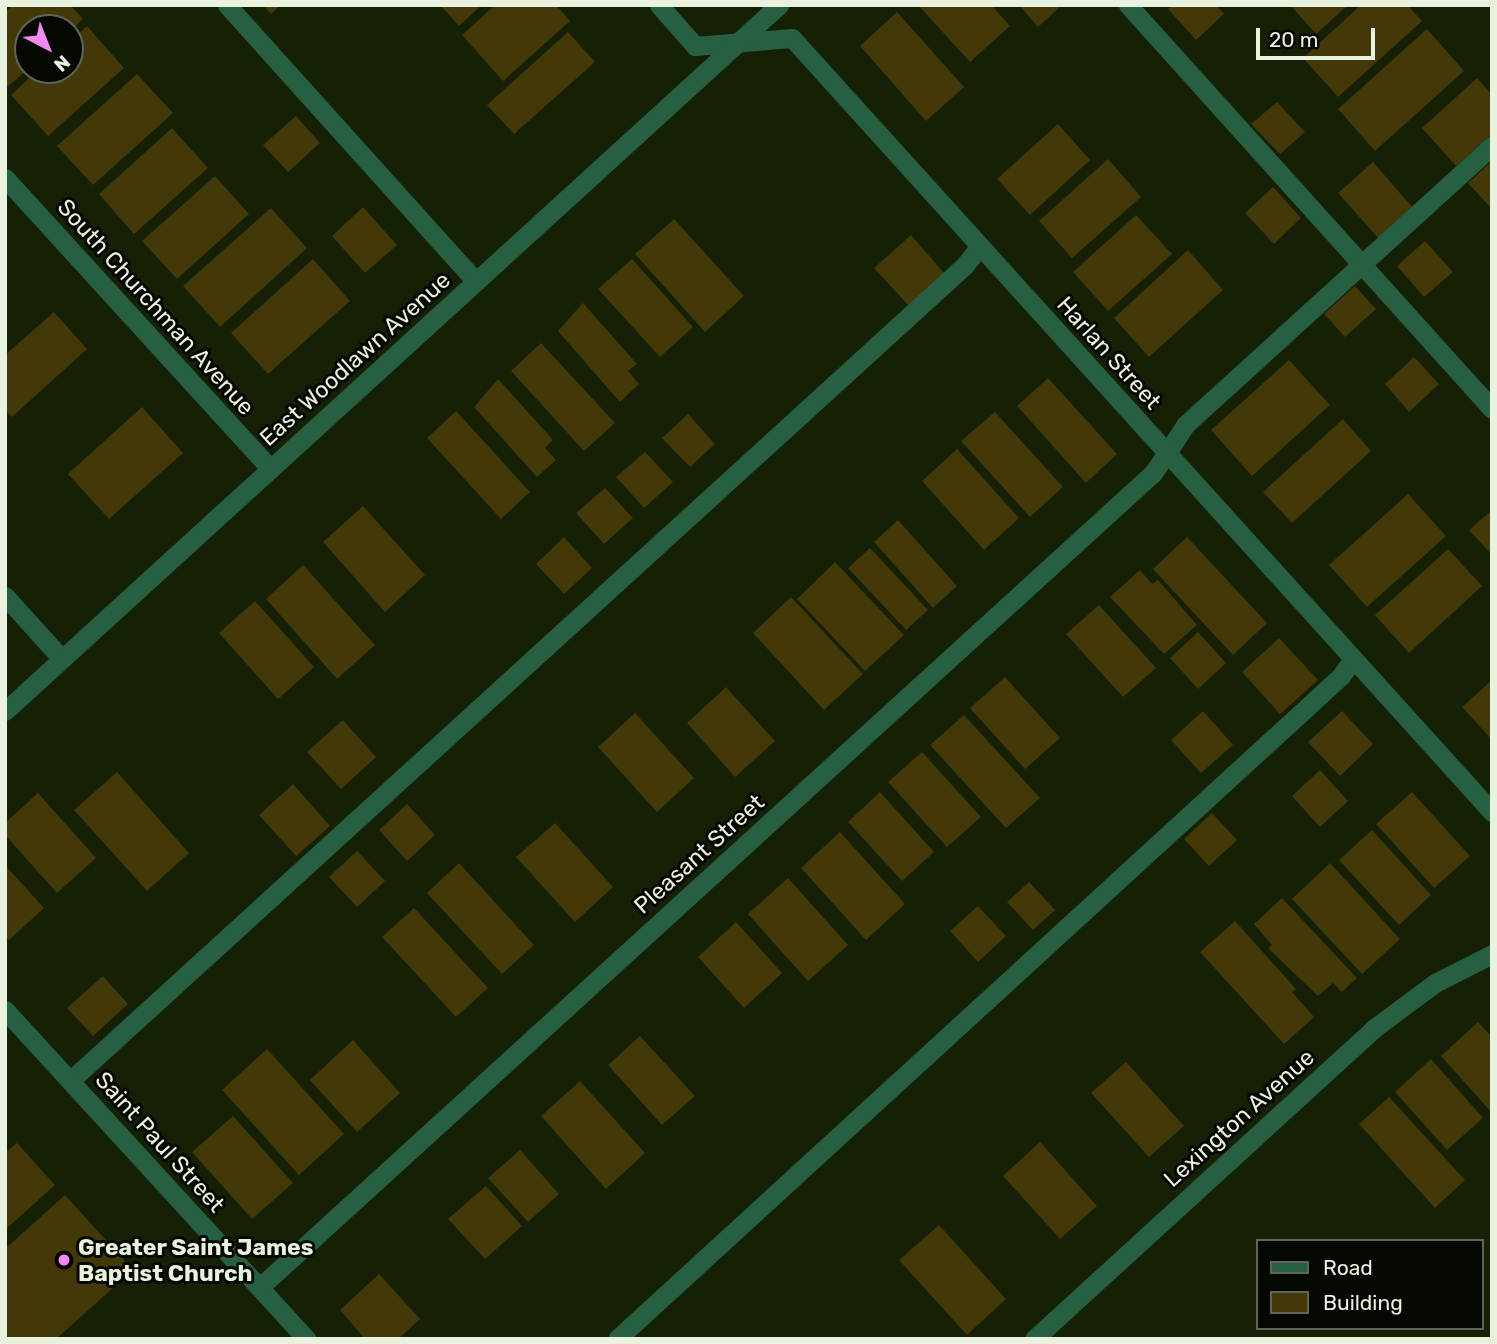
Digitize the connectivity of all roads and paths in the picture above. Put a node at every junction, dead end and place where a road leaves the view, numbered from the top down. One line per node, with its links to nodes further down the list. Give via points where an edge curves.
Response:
1 (227, 5): 10 (street)
2 (659, 5): 5 (street, Harlan Street, via 695,46)
3 (779, 5): 5 (street, East Woodlawn Avenue)
4 (1128, 5): 9 (street)
5 (737, 43): 8 (street, Harlan Street, via 792,38); 10 (street, East Woodlawn Avenue)
6 (1492, 146): 9 (street, Pleasant Street)
7 (5, 178): 13 (street, South Churchman Avenue)
8 (980, 246): 12 (street, Harlan Street); 21 (street, via 965,265)
9 (1364, 266): 11 (street); 12 (street, Pleasant Street, via 1185,425)
10 (476, 282): 13 (street, East Woodlawn Avenue)
11 (1492, 409)
12 (1167, 453): 16 (street, Harlan Street); 22 (street, Pleasant Street, via 1133,491)
13 (271, 469): 15 (street, East Woodlawn Avenue)
14 (5, 596): 15 (street)
15 (62, 659): 17 (street, East Woodlawn Avenue)
16 (1353, 659): 18 (street, Harlan Street); 24 (street, via 1331,686)
17 (5, 711)
18 (1492, 812)
19 (1492, 954): 25 (street, Lexington Avenue, via 1435,983 1373,1029)
20 (5, 1010): 21 (street, Saint Paul Street)
21 (71, 1080): 22 (street, Saint Paul Street)
22 (260, 1287): 23 (street, Saint Paul Street)
23 (307, 1339)
24 (617, 1339)
25 (1034, 1339)

